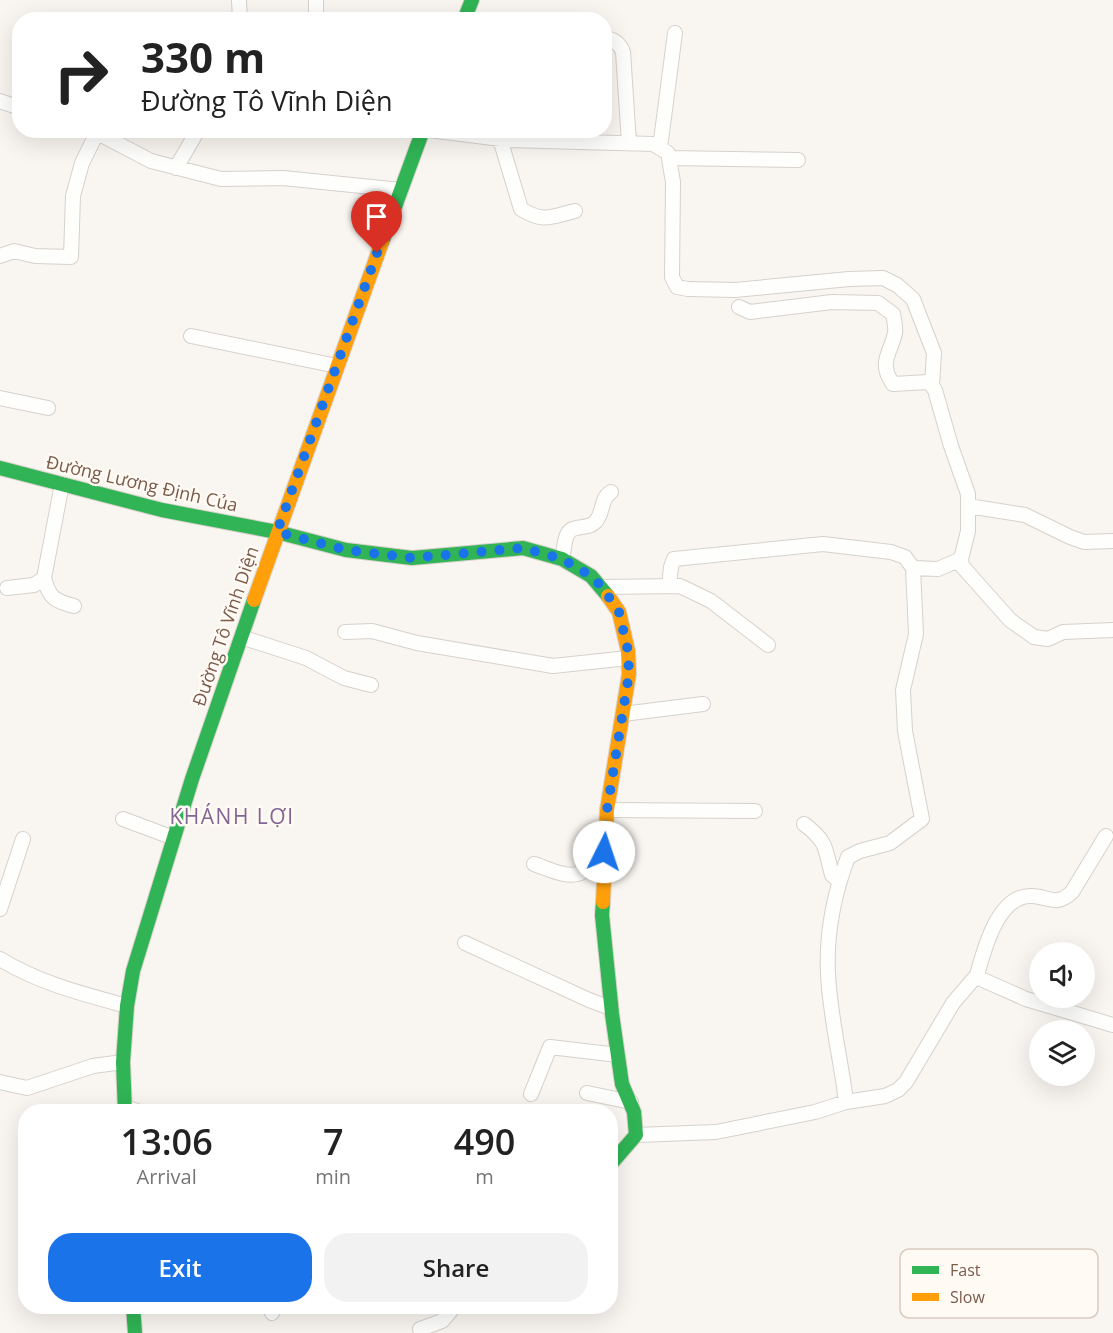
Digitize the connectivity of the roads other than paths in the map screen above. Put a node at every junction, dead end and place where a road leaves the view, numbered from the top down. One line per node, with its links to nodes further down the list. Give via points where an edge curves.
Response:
1 (675, 33): 10 (street)
2 (612, 40): 9 (street, via 623,52)
3 (92, 138): 15 (street, via 74,196 71,257 14,251)
4 (106, 138): 12 (street, via 151,161)
5 (193, 138): 12 (street)
6 (420, 138): 13 (street, Đường Tô Vĩnh Diện)
7 (493, 138): 8 (street)
8 (501, 139): 9 (street); 14 (street, via 521,209 536,218)
9 (629, 143): 10 (street, via 653,144)
10 (664, 153): 11 (street); 19 (street, via 673,182 672,277 677,287 735,290 883,279 913,299 934,353)
11 (798, 160)
12 (176, 168): 13 (street, via 221,179 283,178)
13 (401, 190): 18 (street, Đường Tô Vĩnh Diện)
14 (575, 211)
15 (0, 256)
16 (738, 307): 19 (street, via 750,312 832,302 878,303 893,314 896,331 885,360 887,375 893,384)
17 (191, 336): 18 (street)
18 (337, 366): 26 (street, Đường Tô Vĩnh Diện)
19 (932, 385): 25 (street, via 968,494)
20 (0, 398): 21 (street)
21 (48, 408)
22 (0, 468): 23 (street, Đường Lương Định Của)
23 (62, 484): 26 (street, Đường Lương Định Của, via 162,510); 31 (street)
24 (611, 492): 28 (street, via 605,497 595,523 568,532)
25 (968, 506): 27 (street, via 1025,515 1084,542); 29 (street, via 968,531)
26 (277, 532): 28 (street, Đường Lương Định Của, via 346,550 412,558 523,548); 38 (street, Đường Tô Vĩnh Diện)
27 (1113, 541)
28 (562, 559): 33 (street, Đường Lương Định Của)
29 (961, 559): 30 (street, via 938,569); 36 (street, via 962,566 1010,620 1034,637 1048,639 1063,632)
30 (913, 568): 32 (street, via 904,557 891,552 822,544 674,559); 53 (street, via 916,634 903,690 904,731 922,819 890,843 848,857)
31 (44, 578): 34 (street, via 34,585); 35 (street, via 48,593 59,602)
32 (669, 586): 33 (street); 39 (street, via 680,586 711,601)
33 (602, 587): 40 (street, Đường Lương Định Của, via 619,612)
34 (7, 588)
35 (74, 606)
36 (1113, 630)
37 (345, 632): 40 (street, via 372,631 417,643 553,666)
38 (241, 637): 41 (street); 49 (street, Đường Tô Vĩnh Diện)
39 (768, 645)
40 (628, 658): 43 (street, Đường Lương Định Của)
41 (370, 685)
42 (703, 704): 43 (street)
43 (623, 714): 44 (street, Đường Lương Định Của)
44 (607, 810): 45 (street); 51 (street, Đường Lương Định Của)
45 (755, 812)
46 (123, 819): 49 (street)
47 (804, 824): 53 (street, via 821,840 832,875)
48 (1106, 836): 57 (street, via 1065,898 1047,900 1032,896 1006,906 987,940)
49 (174, 838): 58 (street, Đường Tô Vĩnh Diện, via 133,971)
50 (23, 839): 54 (street)
51 (604, 852): 52 (street, via 576,874); 59 (street, Đường Lương Định Của, via 602,915)
52 (534, 864)
53 (839, 880): 67 (street, via 828,973)
54 (0, 909)
55 (465, 943): 59 (street, via 589,1000)
56 (0, 959): 58 (street, via 63,988)
57 (977, 975): 60 (street, via 1026,999); 67 (street, via 953,1003 906,1082 885,1095)
58 (127, 1006): 62 (street, Đường Tô Vĩnh Diện)
59 (611, 1006): 61 (street, Đường Lương Định Của)
60 (1113, 1025)
61 (618, 1055): 65 (street, via 550,1047); 66 (street, Đường Lương Định Của, via 622,1084)
62 (123, 1062): 63 (street, via 93,1066 27,1088); 68 (street, Đường Tô Vĩnh Diện)
63 (0, 1082)
64 (587, 1093): 66 (street)
65 (531, 1094)
66 (631, 1102): 69 (street, Đường Lương Định Của)
67 (846, 1102): 69 (street, via 716,1132)
68 (125, 1104)
69 (636, 1136): 70 (street)
70 (618, 1156)
71 (134, 1314): 74 (street)
72 (448, 1314): 73 (street, via 442,1321)
73 (420, 1329)
74 (135, 1333)

